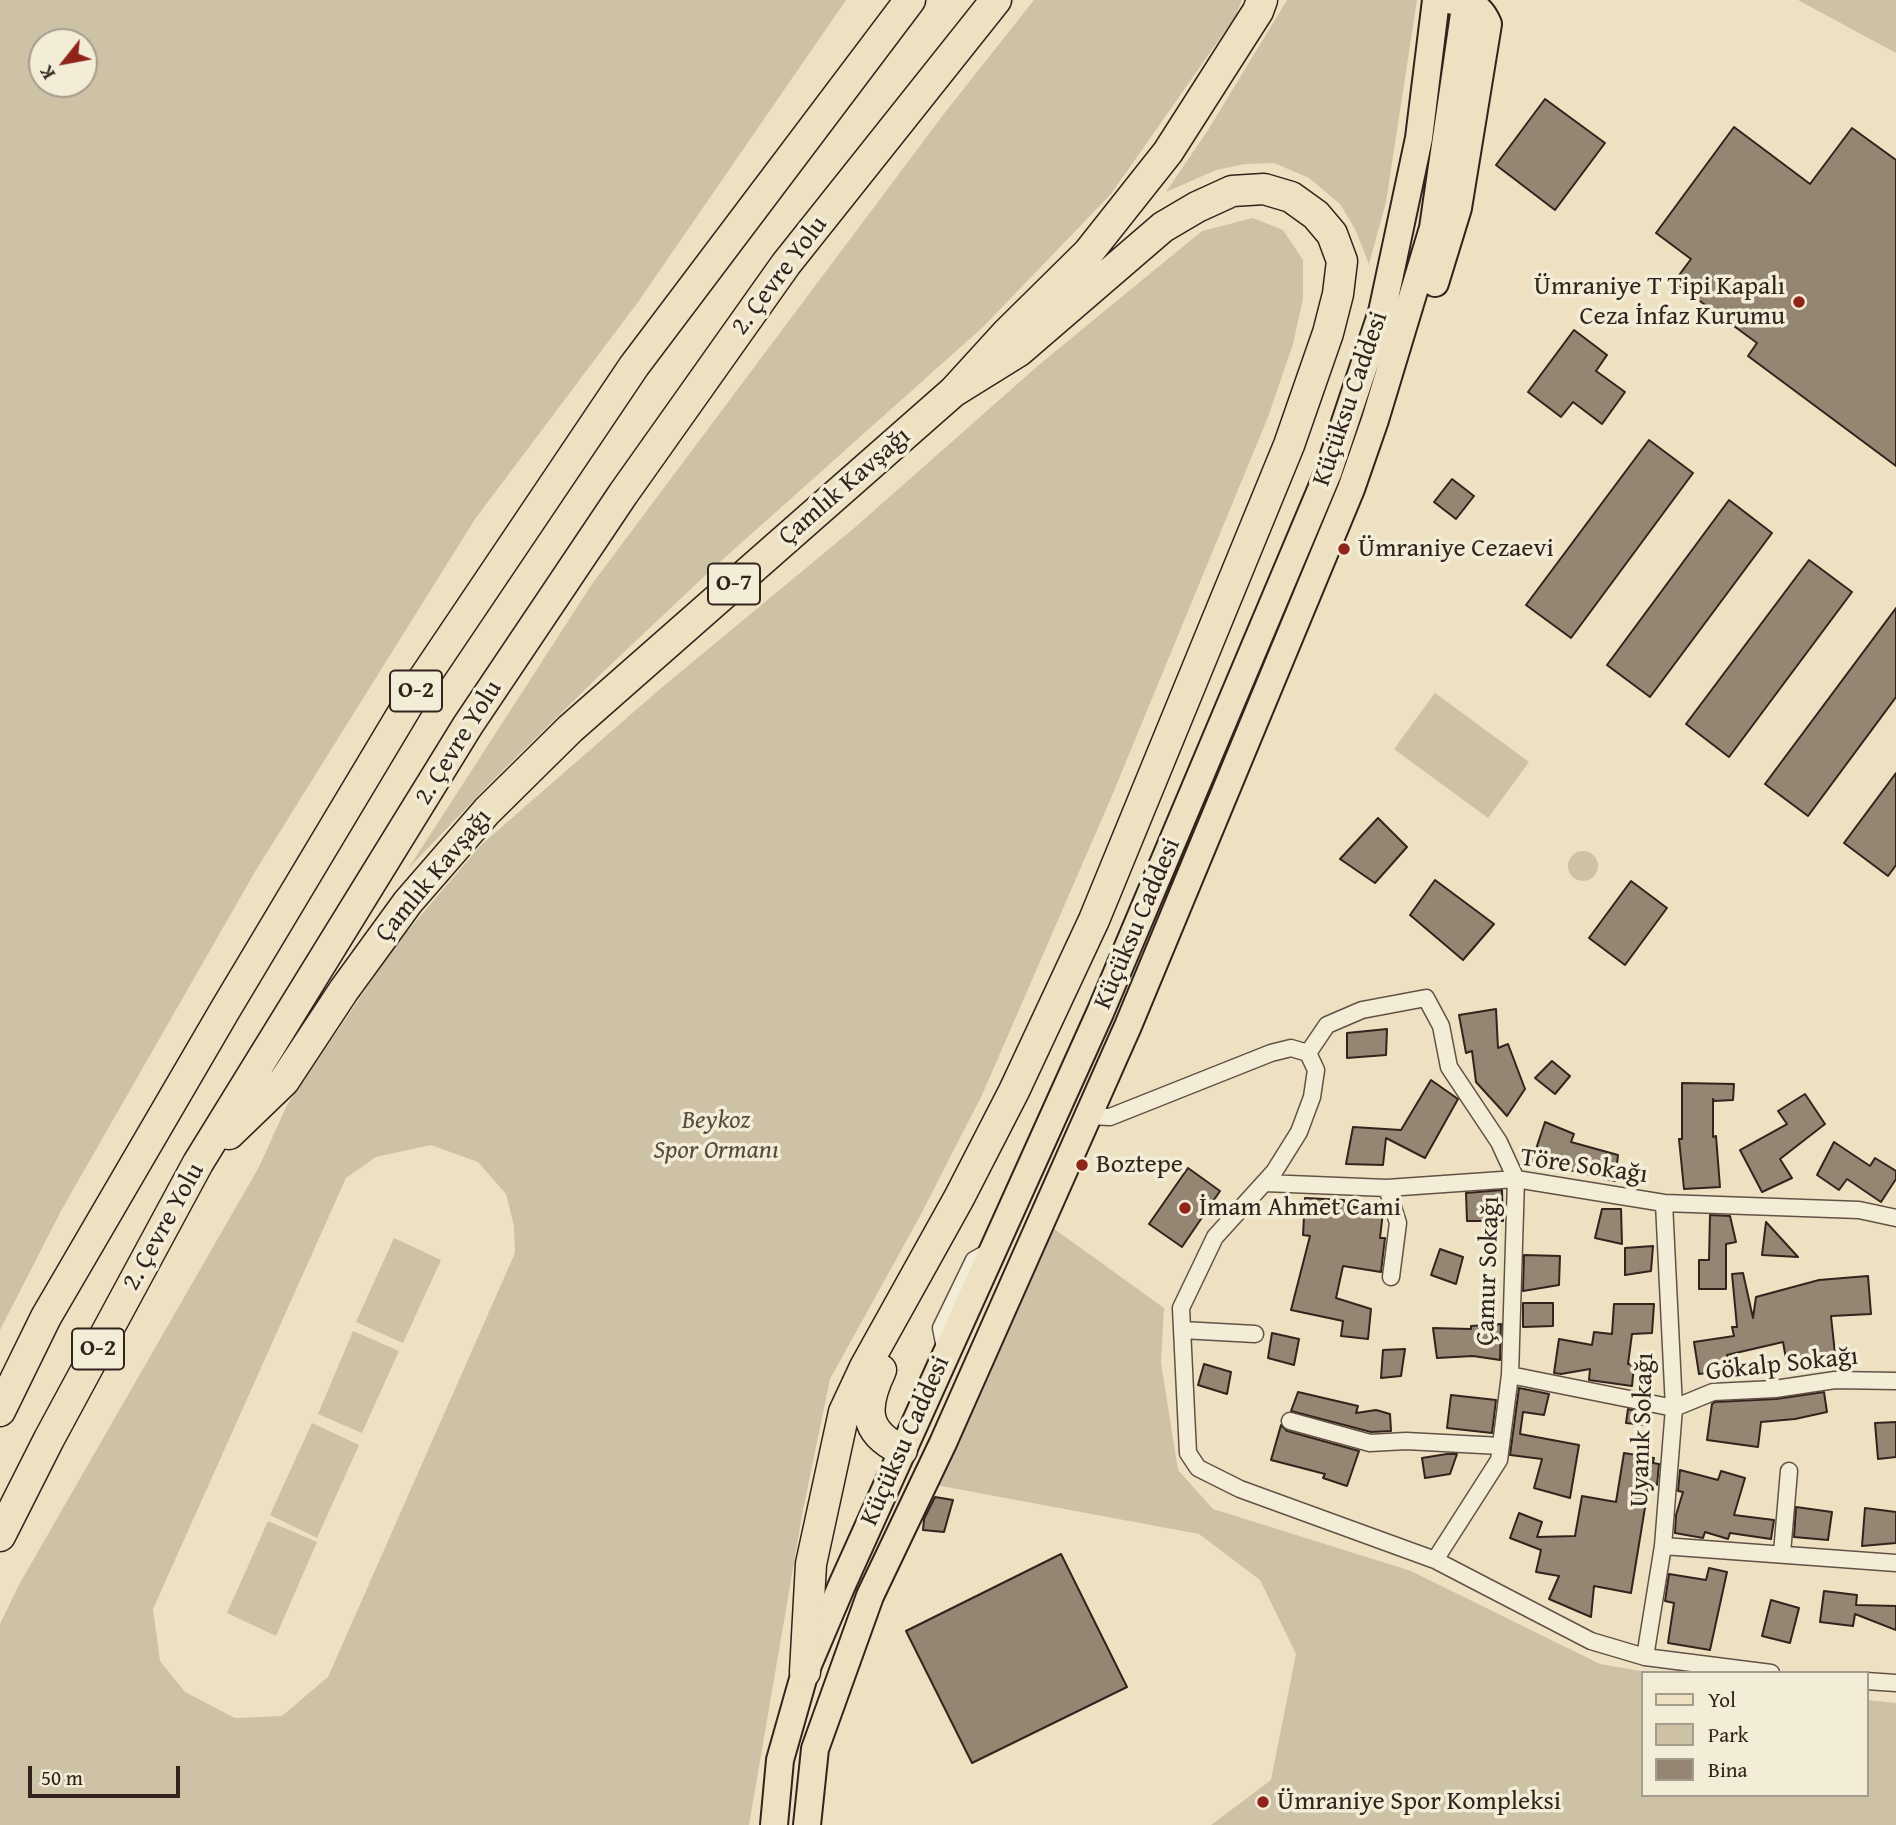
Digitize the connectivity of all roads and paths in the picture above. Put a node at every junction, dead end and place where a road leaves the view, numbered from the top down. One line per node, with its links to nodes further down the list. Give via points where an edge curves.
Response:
1 (996, 0): 12 (highway, 2. Çevre Yolu / O-2, via 786,264 623,494 468,725)
2 (1262, 0): 8 (highway, Çamlık Kavşağı / O-7, via 1168,152 1128,203 1088,253)
3 (1466, 1): 4 (main road); 7 (main road, Küçüksu Caddesi, via 1437,202)
4 (1435, 4): 6 (main road, Küçüksu Caddesi)
5 (905, 5): 25 (highway, 2. Çevre Yolu / O-2, via 634,366 422,681 60,1294)
6 (1426, 78): 7 (main road, via 1438,102 1418,223 1420,236); 10 (main road, Küçüksu Caddesi, via 1419,138 1382,312 1328,473)
7 (1439, 240): 11 (main road, Küçüksu Caddesi, via 1346,502)
8 (953, 392): 12 (highway, Çamlık Kavşağı / O-7, via 570,729 486,811 408,902 284,1081); 16 (highway, via 1019,351 1163,227 1232,191 1264,189 1290,197 1316,215 1332,234 1342,261 1338,294 1289,445 1094,920)
9 (1308, 1054): 11 (street, via 1291,1048 1271,1053 1110,1117); 13 (street, Çamur Sokağı, via 1327,1026 1362,1010 1426,998 1441,1026 1449,1067 1499,1142); 14 (street, via 1316,1070 1312,1097 1299,1132)
10 (1059, 1105): 11 (main road); 29 (main road, Küçüksu Caddesi)
11 (1088, 1116): 27 (main road, Küçüksu Caddesi)
12 (198, 1163): 31 (highway, 2. Çevre Yolu / O-2)
13 (1516, 1179): 15 (street, Töre Sokağı); 17 (street, Töre Sokağı); 22 (street, Çamur Sokağı)
14 (1265, 1182): 15 (street, Töre Sokağı); 20 (street, via 1215,1237 1181,1308)
15 (1387, 1188): 19 (street, via 1398,1223)
16 (959, 1198): 29 (highway, via 876,1381 869,1409 872,1426 884,1442); 38 (highway, via 844,1412 811,1564)
17 (1664, 1203): 18 (street, Töre Sokağı, via 1860,1210); 24 (street, Uyanık Sokağı)
18 (1896, 1218)
19 (1391, 1277)
20 (1182, 1330): 21 (street); 34 (street, via 1188,1453 1198,1468 1240,1489)
21 (1255, 1334)
22 (1510, 1376): 24 (street, Gökalp Sokağı); 28 (street, Çamur Sokağı)
23 (1896, 1381): 24 (street, Gökalp Sokağı, via 1835,1380 1713,1392)
24 (1674, 1408): 32 (street, Uyanık Sokağı)
25 (0, 1411)
26 (1290, 1421): 28 (street, via 1370,1443)
27 (943, 1443): 29 (main road); 42 (main road, Küçüksu Caddesi, via 870,1596 815,1749)
28 (1501, 1446): 34 (street, Çamur Sokağı, via 1499,1460)
29 (902, 1450): 38 (main road, Küçüksu Caddesi)
30 (1789, 1471): 33 (street)
31 (0, 1536)
32 (1663, 1546): 33 (street); 36 (street, Uyanık Sokağı)
33 (1782, 1553): 35 (street)
34 (1435, 1560): 36 (street, via 1591,1641)
35 (1896, 1563)
36 (1645, 1657): 37 (street)
37 (1755, 1671)
38 (804, 1672): 41 (main road, Küçüksu Caddesi, via 780,1760)
39 (1868, 1681): 40 (street)
40 (1896, 1683)
41 (774, 1825)
42 (807, 1825)

